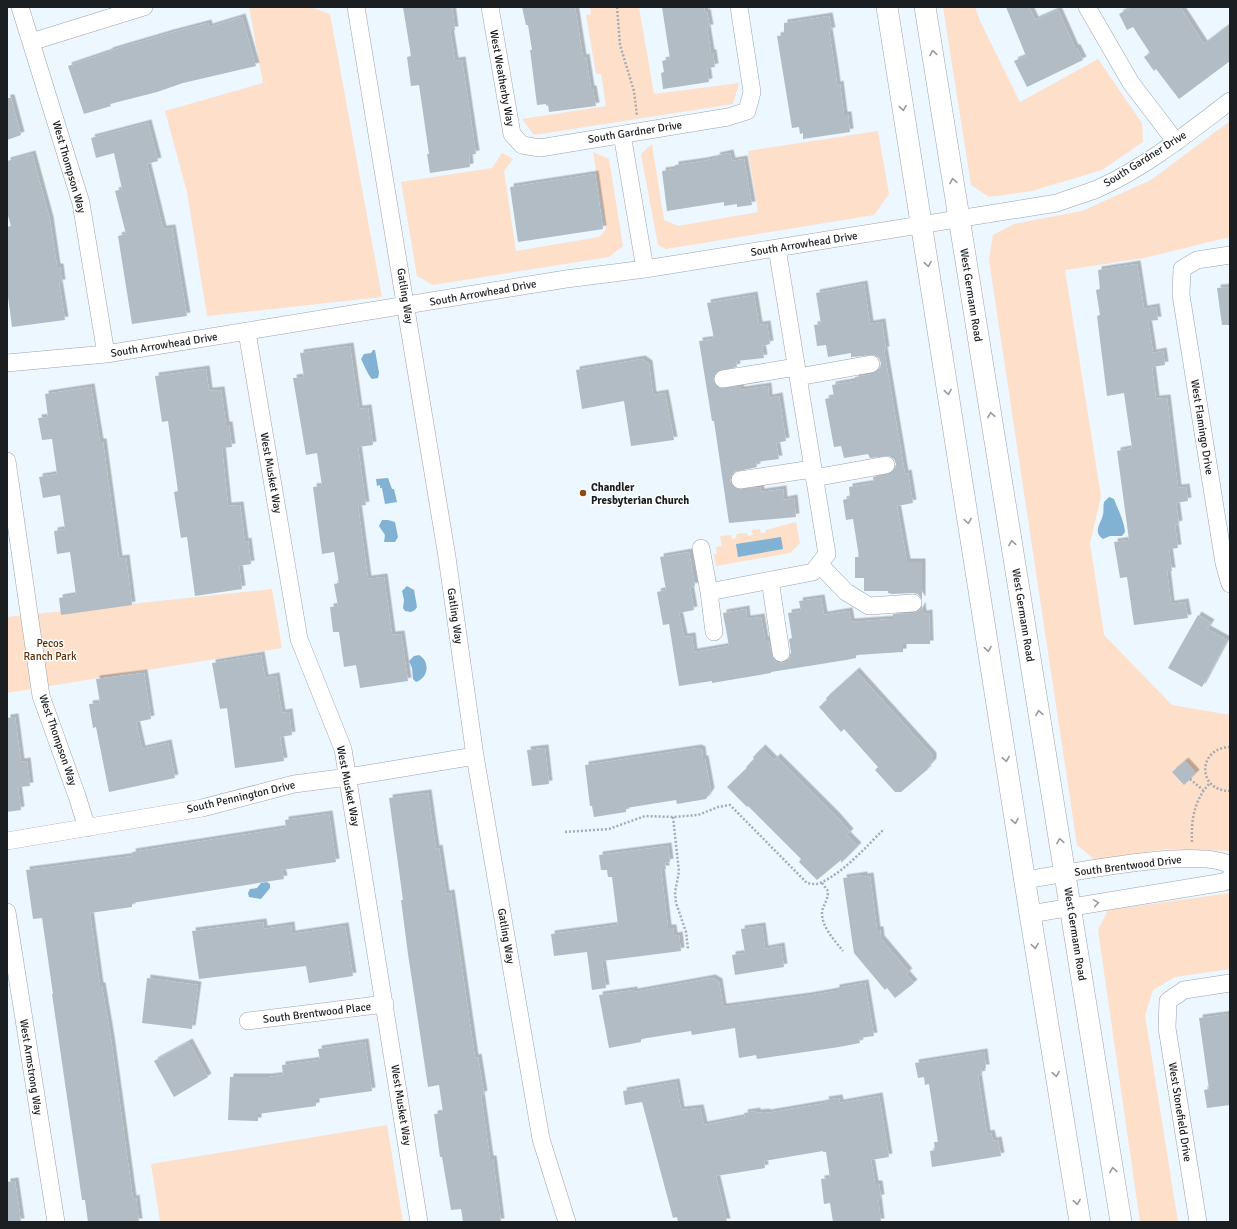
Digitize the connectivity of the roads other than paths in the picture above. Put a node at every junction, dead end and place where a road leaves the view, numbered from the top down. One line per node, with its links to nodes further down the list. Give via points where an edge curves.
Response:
1 (20, 7): 9 (street, West Thompson Way)
2 (144, 7): 9 (street)
3 (356, 7): 19 (street, Gatling Way)
4 (490, 7): 13 (street, West Weatherby Way, via 512,134)
5 (739, 7): 11 (street, South Gardner Drive, via 752,92 747,111 728,117)
6 (887, 7): 15 (main road, one-way to 15)
7 (925, 7): 14 (main road, West Germann Road, one-way to 7)
8 (1087, 7): 12 (street, via 1131,83)
9 (31, 42): 21 (street, West Thompson Way, via 81,203)
10 (1230, 101): 12 (street, South Gardner Drive)
11 (630, 132): 13 (street, South Gardner Drive, via 540,148); 18 (street)
12 (1176, 142): 14 (street, South Gardner Drive, via 1098,188 1064,201)
13 (522, 145)
14 (959, 220): 15 (street, South Arrowhead Drive); 43 (main road, West Germann Road, one-way to 14)
15 (922, 225): 16 (street, South Arrowhead Drive); 45 (main road, one-way to 45)
16 (777, 248): 18 (street, South Arrowhead Drive); 24 (street)
17 (1230, 255): 33 (street, West Flamingo Drive, via 1197,260 1182,269 1182,295 1224,563)
18 (644, 269): 19 (street, South Arrowhead Drive, via 566,279)
19 (407, 306): 20 (street, South Arrowhead Drive); 38 (street, Gatling Way, via 447,557)
20 (247, 332): 21 (street, South Arrowhead Drive); 39 (street, West Musket Way, via 299,639 343,749)
21 (106, 354): 22 (street, South Arrowhead Drive)
22 (7, 363)
23 (871, 364): 24 (street)
24 (797, 372): 25 (street); 28 (street)
25 (722, 379)
26 (7, 461): 40 (street, West Thompson Way, via 41,696)
27 (886, 465): 28 (street)
28 (813, 473): 29 (street); 31 (street, via 827,554)
29 (740, 480)
30 (701, 548): 34 (street)
31 (819, 564): 32 (street, via 813,572); 35 (street, via 846,592 869,606)
32 (770, 580): 34 (street); 37 (street)
33 (1230, 584)
34 (709, 592): 36 (street)
35 (913, 603)
36 (714, 632)
37 (782, 653)
38 (475, 756): 39 (street, South Pennington Drive); 54 (street, Gatling Way, via 541,1139)
39 (348, 777): 40 (street, South Pennington Drive, via 294,784 202,808); 50 (street, West Musket Way)
40 (87, 828): 41 (street, South Pennington Drive)
41 (7, 841)
42 (1230, 865): 43 (street, South Brentwood Drive, via 1221,860 1193,858 1148,861)
43 (1065, 874): 45 (street, South Brentwood Drive); 46 (main road, West Germann Road)
44 (1230, 878): 46 (street, one-way to 44, via 1224,882)
45 (1024, 880): 48 (main road)
46 (1071, 907): 48 (street); 56 (main road, West Germann Road, one-way to 46)
47 (7, 912): 52 (street, West Armstrong Way)
48 (1030, 914): 55 (main road, one-way to 55)
49 (1230, 983): 57 (street, West Stonefield Drive, via 1184,990 1168,1001 1167,1028)
50 (385, 1004): 51 (street, South Brentwood Place); 53 (street, West Musket Way)
51 (248, 1021)
52 (56, 1222)
53 (419, 1222)
54 (567, 1222)
55 (1080, 1222)
56 (1121, 1222)
57 (1198, 1222)

